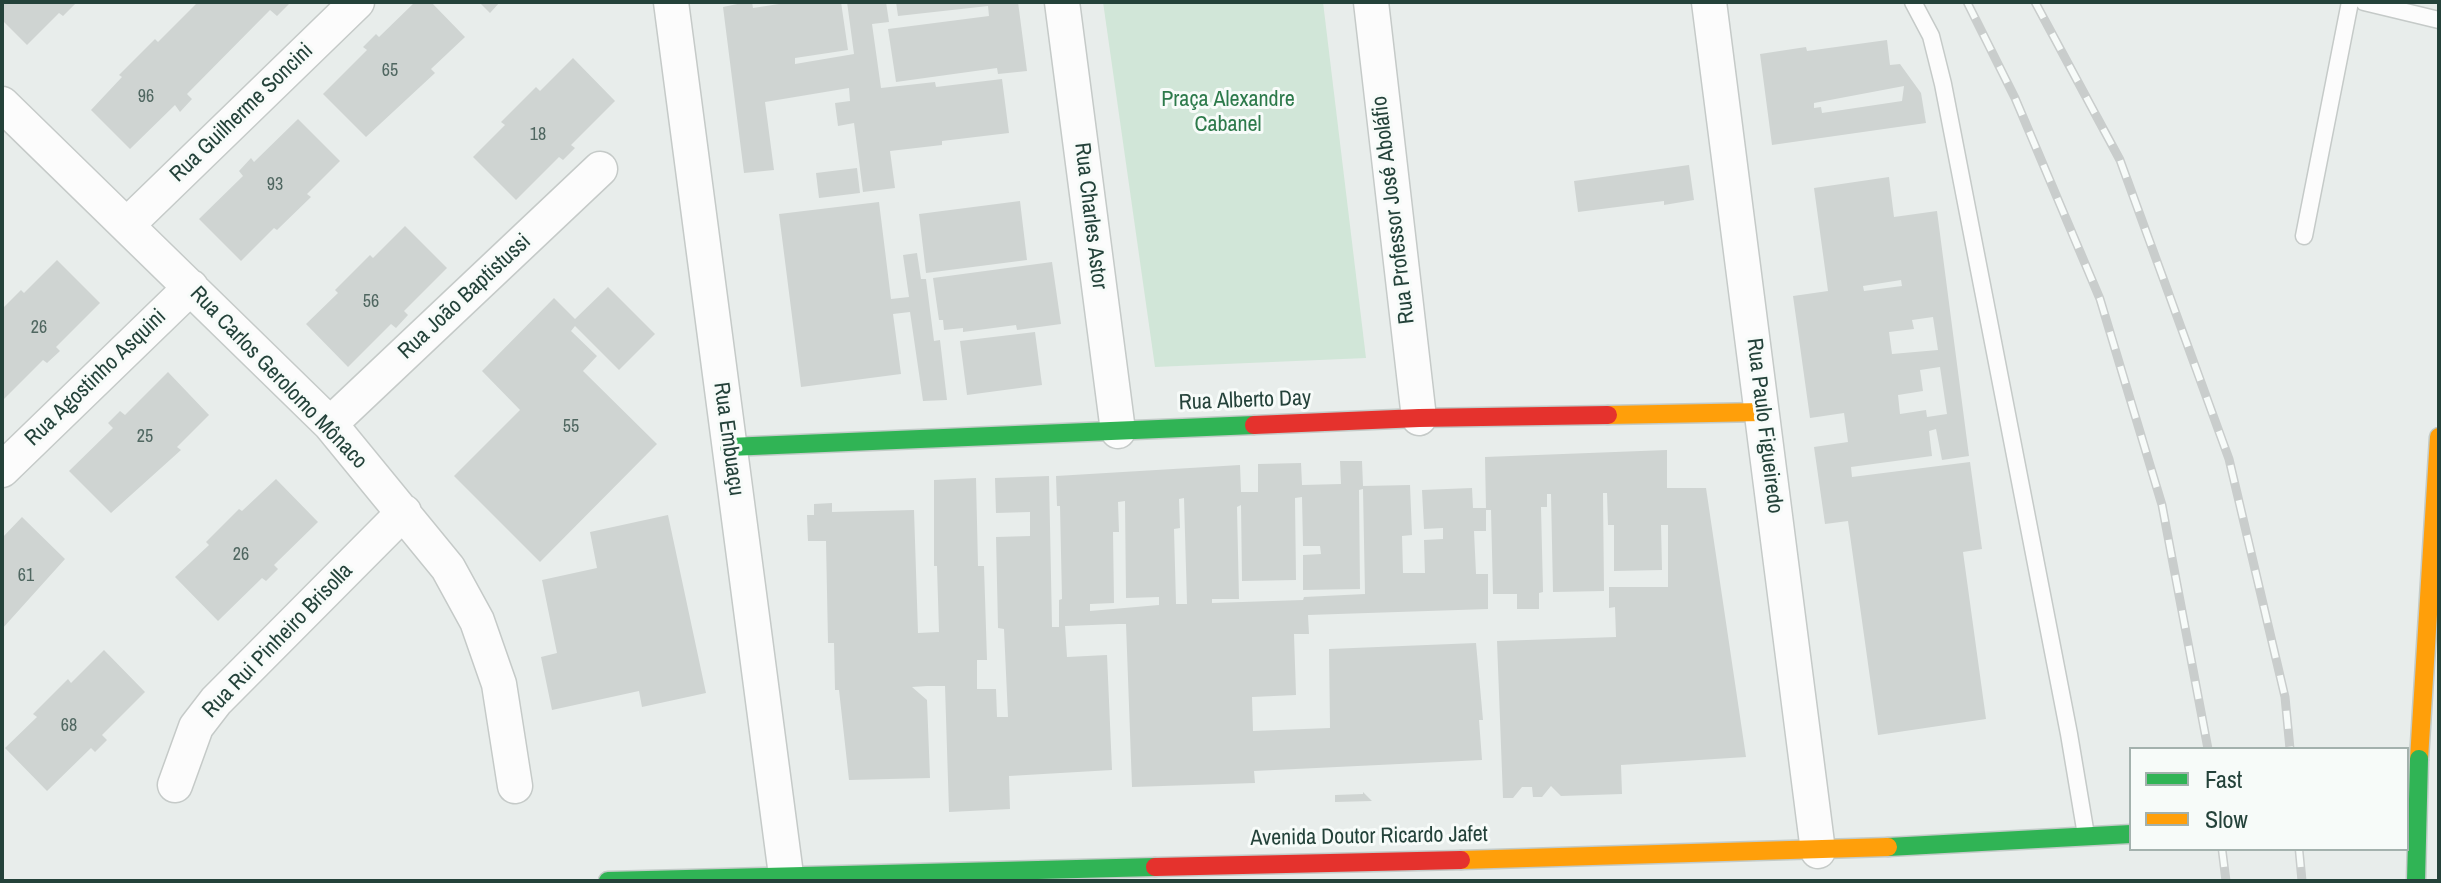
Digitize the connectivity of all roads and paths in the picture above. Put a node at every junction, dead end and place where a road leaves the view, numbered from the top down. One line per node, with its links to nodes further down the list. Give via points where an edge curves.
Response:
1 (357, 2): 12 (street, Rua Guilherme Soncini)
2 (671, 2): 20 (street, Rua Embuaçu)
3 (1062, 2): 18 (street, Rua Charles Astor)
4 (1371, 2): 16 (street, Rua Professor José Aboláfio)
5 (1709, 2): 15 (street, Rua Paulo Figueiredo)
6 (1913, 2): 28 (lane, via 1931,36 1943,84)
7 (2350, 2): 13 (lane)
8 (2364, 2): 9 (lane)
9 (2439, 20)
10 (2, 104): 12 (street, Rua Carlos Gerolomo Mônaco)
11 (600, 169): 17 (street, Rua João Baptistussi)
12 (127, 225): 14 (street, Rua Carlos Gerolomo Mônaco)
13 (2304, 236)
14 (191, 287): 17 (street, Rua Carlos Gerolomo Mônaco); 21 (street, Rua Agostinho Asquini)
15 (1762, 412): 16 (main road, Rua Alberto Day); 29 (street, Rua Paulo Figueiredo)
16 (1419, 418): 18 (main road, Rua Alberto Day)
17 (330, 424): 22 (street, Rua Carlos Gerolomo Mônaco)
18 (1118, 431): 20 (main road, Rua Alberto Day)
19 (2439, 437): 32 (main road, bridge)
20 (729, 447): 30 (street, Rua Embuaçu)
21 (2, 470)
22 (404, 512): 23 (street, Rua Rui Pinheiro Brisolla, via 216,701 196,727); 24 (street, Rua Carlos Gerolomo Mônaco, via 448,568 477,621 499,684)
23 (175, 785)
24 (515, 786)
25 (2439, 814): 26 (main road)
26 (2409, 816)
27 (2129, 834): 28 (main road, Avenida Doutor Ricardo Jafet)
28 (2086, 837): 29 (main road, Avenida Doutor Ricardo Jafet)
29 (1818, 851): 30 (main road, Avenida Doutor Ricardo Jafet)
30 (786, 875): 31 (main road, Avenida Doutor Ricardo Jafet)
31 (608, 881)
32 (2416, 881)

